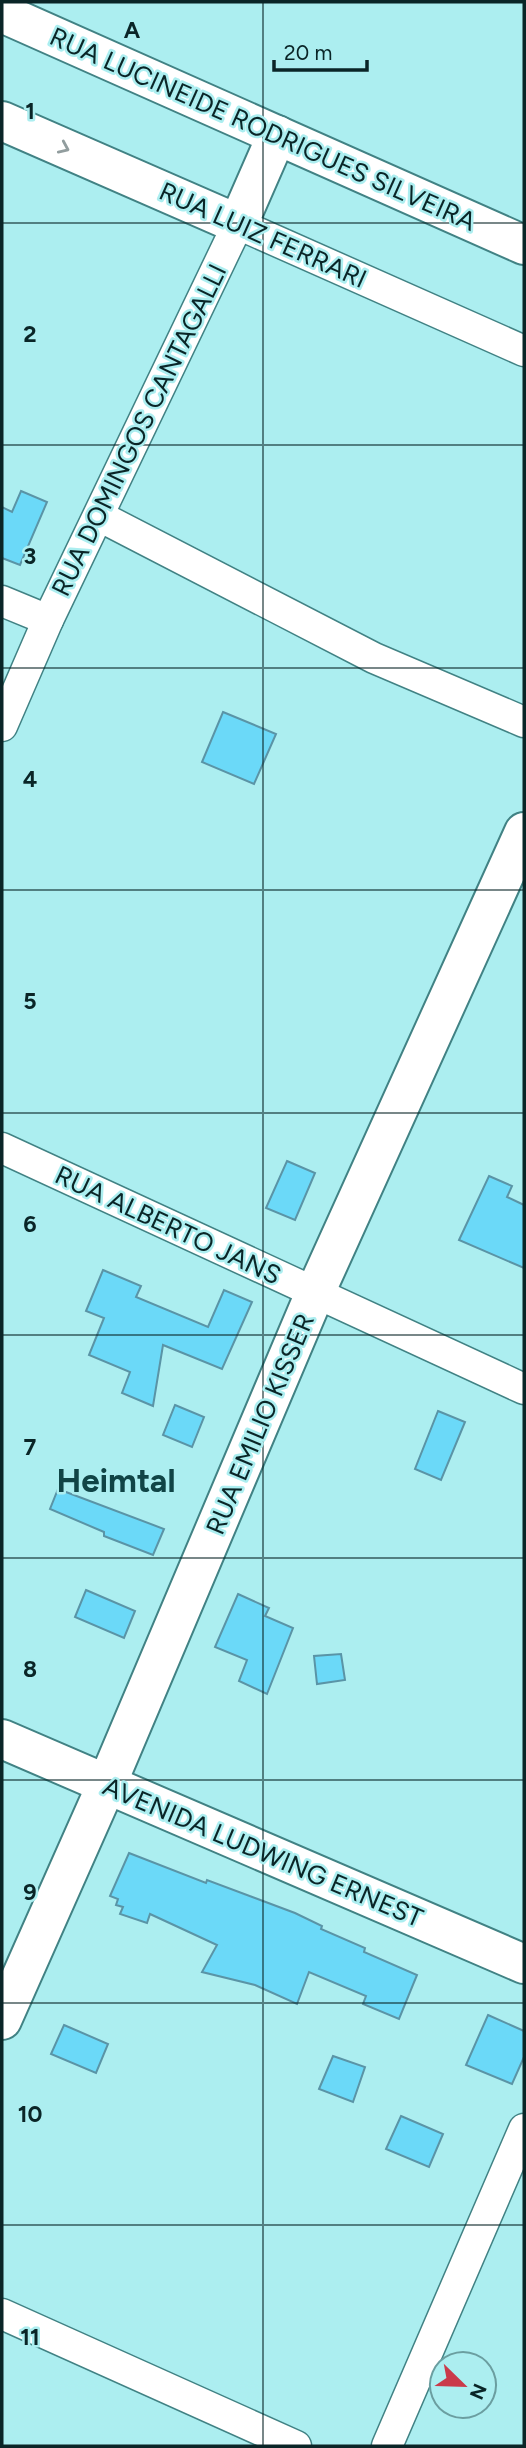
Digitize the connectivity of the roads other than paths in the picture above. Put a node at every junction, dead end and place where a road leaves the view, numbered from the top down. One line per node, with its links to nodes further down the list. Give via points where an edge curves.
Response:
1 (2, 13): 3 (main road, RUA LUCINEIDE RODRIGUES SILVEIRA)
2 (2, 121): 4 (main road, RUA LUIZ FERRARI, one-way to 4)
3 (277, 135): 4 (main road, RUA DOMINGOS CANTAGALLI); 5 (main road, RUA LUCINEIDE RODRIGUES SILVEIRA)
4 (239, 224): 6 (street, RUA LUIZ FERRARI); 7 (street, RUA DOMINGOS CANTAGALLI)
5 (524, 245)
6 (524, 351)
7 (99, 516): 9 (street, RUA DOMINGOS CANTAGALLI); 10 (street, via 374,658)
8 (2, 601): 9 (street)
9 (48, 620): 11 (street, RUA DOMINGOS CANTAGALLI)
10 (524, 722)
11 (2, 726)
12 (524, 832): 14 (main road, RUA EMILIO KISSER)
13 (2, 1148): 14 (street, RUA ALBERTO JANS)
14 (315, 1293): 15 (street, RUA ALBERTO JANS); 17 (main road, RUA EMILIO KISSER)
15 (524, 1389)
16 (2, 1739): 17 (main road, AVENIDA LUDWING ERNEST)
17 (106, 1786): 18 (main road, AVENIDA LUDWING ERNEST); 19 (main road, RUA EMILIO KISSER)
18 (524, 1964)
19 (2, 2020)
20 (524, 2130): 23 (street)
21 (2, 2314): 22 (street)
22 (296, 2446)
23 (387, 2446)

